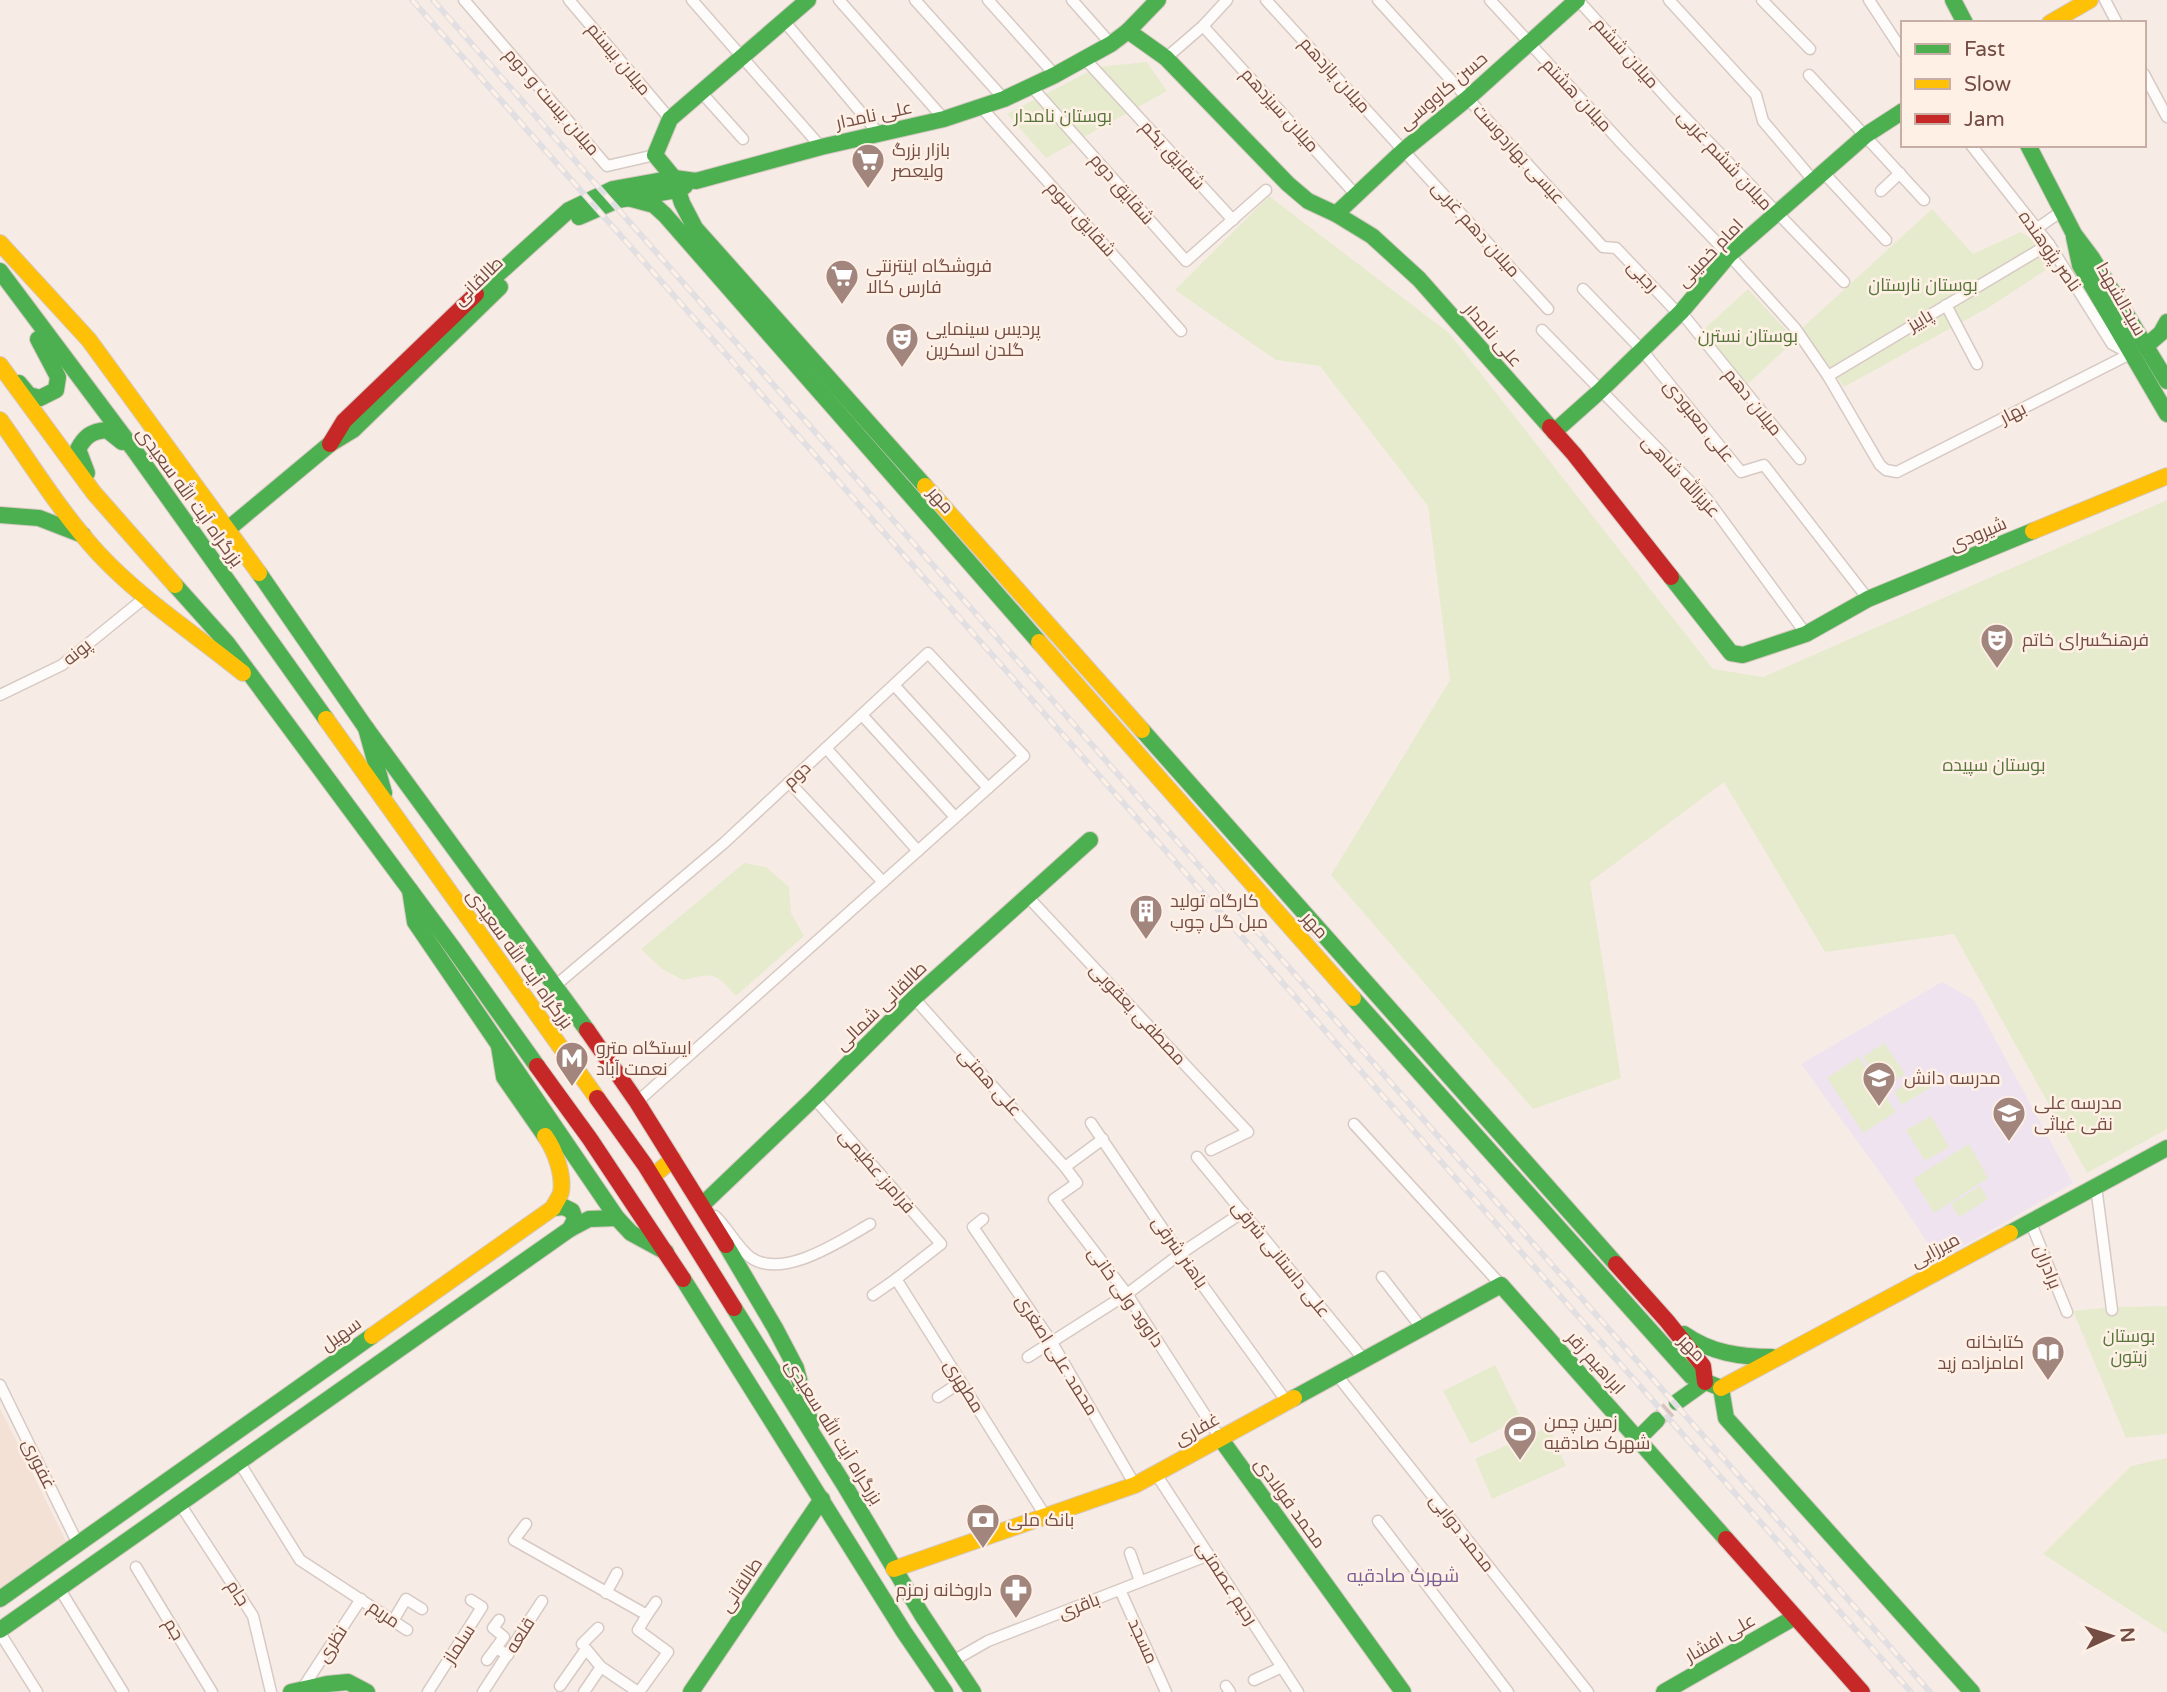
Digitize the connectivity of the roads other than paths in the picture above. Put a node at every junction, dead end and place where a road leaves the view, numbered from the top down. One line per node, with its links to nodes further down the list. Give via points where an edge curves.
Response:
1 (464, 0): 54 (street, میلان بیست و دوم, via 607,166)
2 (569, 0): 45 (street, میلان بیستم)
3 (692, 0): 31 (street)
4 (807, 0): 21 (main road)
5 (839, 0): 46 (street)
6 (915, 0): 40 (street)
7 (988, 0): 34 (street)
8 (1072, 0): 28 (street)
9 (1158, 0): 26 (main road, علی نامدار)
10 (1227, 0): 25 (street)
11 (1266, 0): 53 (street, میلان یازدهم)
12 (1378, 0): 39 (street, عیسی بهاردوست)
13 (1490, 0): 27 (street, میلان هشتم)
14 (1578, 0): 27 (main road, حسن کاووسی); 41 (street, میلان ششم)
15 (1669, 0): 56 (street, via 1756,95 1763,121)
16 (1762, 0): 29 (street)
17 (1869, 0): 30 (street)
18 (1953, 0): 22 (main road)
19 (2090, 0): 23 (main road)
20 (2105, 0): 24 (street)
21 (784, 21): 31 (main road); 47 (street)
22 (1964, 21)
23 (2053, 21)
24 (2116, 21)
25 (1203, 26): 32 (street); 61 (street, میلان سیزدهم)
26 (1128, 31): 28 (main road, علی نامدار); 32 (main road, علی نامدار)
27 (1529, 42): 39 (main road, حسن کاووسی); 75 (street, میلان هشتم)
28 (1111, 44): 33 (main road, علی نامدار)
29 (1810, 49)
30 (1901, 49)
31 (744, 57): 38 (main road); 50 (street)
32 (1166, 58): 65 (main road, علی نامدار, via 1288,184 1308,201)
33 (1086, 59): 34 (main road, علی نامدار); 68 (street, شقایق یکم)
34 (1055, 75): 37 (main road, علی نامدار)
35 (1809, 75): 48 (street)
36 (2146, 78): 44 (street)
37 (1031, 86): 40 (main road, علی نامدار); 68 (street, شقایق دوم, via 1186,261)
38 (701, 92): 45 (main road); 49 (street)
39 (1468, 98): 53 (main road, حسن کاووسی); 74 (street, عیسی بهاردوست)
40 (1004, 99): 42 (main road, علی نامدار)
41 (1674, 106): 66 (street, میلان ششم غربی)
42 (981, 107): 46 (main road, علی نامدار); 84 (street, شقایق سوم)
43 (1901, 112): 48 (main road, امام خمینی)
44 (2167, 117)
45 (670, 119): 54 (main road)
46 (944, 119): 47 (main road, علی نامدار)
47 (879, 134): 50 (main road, علی نامدار)
48 (1867, 135): 55 (street); 56 (main road, امام خمینی)
49 (743, 139)
50 (821, 147): 57 (main road, علی نامدار)
51 (1972, 147): 69 (street, ناصر پژوهنده)
52 (2029, 147): 64 (main road, سیدالشهدا)
53 (1404, 150): 61 (main road, حسن کاووسی); 80 (street, میلان دهم غربی)
54 (655, 155): 58 (main road)
55 (1900, 173): 60 (street); 63 (street)
56 (1818, 176): 66 (main road, امام خمینی); 71 (street)
57 (696, 181): 58 (main road, طالقانی)
58 (678, 190): 62 (main road, طالقانی); 67 (main road, via 676,198 664,203); 93 (main road, مهر, via 695,228); 97 (main road, طالقانی, via 613,189 569,210 344,421)
59 (1266, 190): 68 (street)
60 (1881, 191)
61 (1356, 195): 65 (main road, حسن کاووسی)
62 (628, 198): 67 (main road, مهر, via 654,205); 97 (main road, طالقانی, via 576,218 548,241 353,430)
63 (1924, 200)
64 (2062, 211): 69 (street); 70 (main road, سیدالشهدا)
65 (1336, 214): 96 (main road, علی نامدار, via 1396,256)
66 (1776, 214): 75 (main road, امام خمینی); 77 (street, میلان ششم غربی)
67 (665, 215): 93 (main road, مهر)
68 (1233, 220)
69 (2036, 229): 73 (street, ناصر پژوهنده)
70 (2074, 234): 85 (main road, سیدالشهدا); 87 (main road, سیدالشهدا, via 2080,265)
71 (1886, 240)
72 (0, 243): 104 (main road, via 89,340)
73 (2049, 244): 79 (street, پاییز); 87 (street, ناصر پژوهنده, via 2112,344)
74 (1603, 247): 81 (street, رجبی, via 1616,247)
75 (1729, 256): 81 (main road, امام خمینی); 90 (street, میلان هشتم, via 1795,328)
76 (1, 272): 88 (main road, via 58,377 56,390 40,398 29,395); 98 (main road, بزرگراه آیت الله سعیدی)
77 (1844, 282)
78 (1583, 289): 86 (street, علی معبودی)
79 (1945, 305): 89 (street); 90 (street, پاییز)
80 (1548, 309)
81 (1681, 312): 86 (main road, امام خمینی); 99 (street, میلان دهم)
82 (2167, 322): 85 (main road)
83 (1542, 330): 92 (street, عزیزالله شاهی)
84 (1181, 331)
85 (2146, 346): 91 (main road, سیدالشهدا)
86 (1641, 349): 92 (main road, امام خمینی); 107 (street, علی معبودی, via 1741,472 1764,465)
87 (2130, 354): 94 (main road, سیدالشهدا); 100 (street, بهار)
88 (0, 363): 102 (main road)
89 (1977, 364)
90 (1828, 376): 100 (street, میلان هشتم, via 1880,465)
91 (2166, 376)
92 (1600, 391): 96 (main road, امام خمینی); 108 (street, عزیزالله شاهی, via 1707,499)
93 (831, 392): 109 (main road, مهر); 110 (main road, مهر)
94 (2167, 414)
95 (0, 421): 105 (main road)
96 (1554, 432): 108 (main road, علی نامدار, via 1731,653 1743,655)
97 (330, 444): 104 (main road, طالقانی)
98 (137, 454): 102 (main road, via 107,430 94,430 84,438 78,449); 119 (main road, بزرگراه آیت الله سعیدی)
99 (1800, 459)
100 (1896, 472)
101 (2167, 476): 107 (main road, شیرودی)
102 (94, 493): 112 (main road, via 227,643)
103 (0, 514): 105 (main road, via 39,518)
104 (228, 530): 115 (main road)
105 (83, 535): 106 (main road)
106 (146, 596): 112 (main road); 113 (street, پونه, via 62,665)
107 (1868, 599): 108 (main road, شیرودی)
108 (1806, 634)
109 (1079, 660): 110 (main road); 158 (main road, مهر)
110 (1067, 673): 166 (main road, مهر, via 1690,1376)
111 (894, 685): 114 (street, دوم); 118 (street); 118 (street, دوم, via 928,653 1024,756)
112 (261, 689): 124 (main road)
113 (0, 695)
114 (862, 715): 116 (street, دوم); 120 (street)
115 (366, 728): 119 (main road); 126 (main road)
116 (826, 748): 117 (street, دوم); 122 (street)
117 (789, 782): 123 (street); 126 (street, دوم)
118 (988, 788): 120 (street)
119 (388, 808): 139 (main road, بزرگراه آیت الله سعیدی)
120 (956, 817): 122 (street)
121 (1090, 840): 125 (main road, طالقانی شمالی)
122 (918, 851): 123 (street)
123 (883, 882): 130 (street)
124 (409, 889): 128 (main road, via 415,922); 149 (main road)
125 (1027, 896): 127 (main road, طالقانی شمالی); 134 (street, مصطفی یعقوبی, via 1248,1132)
126 (556, 985): 130 (main road)
127 (915, 998): 129 (main road, طالقانی شمالی); 138 (street, علی همتی)
128 (498, 1042): 142 (main road, via 504,1077 551,1145 558,1163 561,1193); 144 (main road)
129 (814, 1098): 141 (main road, طالقانی شمالی); 152 (street, فرامرز عظیمی, via 941,1244)
130 (637, 1102): 137 (main road)
131 (1091, 1123): 133 (street, باهنر شرقی)
132 (1354, 1124): 153 (street, ابراهیم زقر)
133 (1103, 1139): 138 (street); 150 (street, باهنر شرقی)
134 (1211, 1150)
135 (2166, 1151): 140 (main road, میرزایی)
136 (1197, 1157): 143 (street, علی داستانی شرقی)
137 (673, 1159): 139 (main road); 141 (main road)
138 (1065, 1167): 154 (street, داوود ولی خانی, via 1077,1182 1054,1199)
139 (652, 1177): 173 (main road, بزرگراه آیت الله سعیدی)
140 (2096, 1186): 146 (main road, میرزایی); 156 (street)
141 (702, 1205): 147 (street, via 751,1258 769,1264 812,1256); 173 (main road, via 796,1368)
142 (553, 1208): 148 (main road, via 561,1205 574,1214); 184 (main road, سهیل)
143 (1243, 1212): 150 (street); 163 (street, علی داستانی شرقی)
144 (617, 1218): 148 (main road, via 589,1219); 149 (main road, via 631,1233)
145 (983, 1219): 160 (street, محمد علی اصغری, via 973,1227)
146 (2030, 1221): 157 (street, برادران); 162 (main road, میرزایی)
147 (870, 1224)
148 (570, 1229): 176 (main road)
149 (666, 1252): 179 (main road)
150 (1180, 1254): 154 (street); 170 (street, باهنر شرقی)
151 (1382, 1278): 159 (street)
152 (896, 1279): 155 (street); 165 (street, مطهری)
153 (1501, 1285): 159 (main road, غفاری); 175 (main road, ابراهیم زقر)
154 (1127, 1294): 160 (street); 174 (street, داوود ولی خانی)
155 (873, 1295)
156 (2112, 1310)
157 (2067, 1312)
158 (1667, 1321): 162 (main road, via 1695,1343 1712,1349 1741,1357); 166 (main road, مهر, via 1703,1366)
159 (1423, 1330): 163 (main road, غفاری)
160 (1051, 1341): 161 (street); 178 (street, محمد علی اصغری)
161 (1028, 1357)
162 (1778, 1357): 168 (main road, میرزایی)
163 (1365, 1361): 164 (main road, غفاری)
164 (1336, 1374): 170 (main road, غفاری); 234 (street, محمد دوابی)
165 (961, 1382): 169 (street); 181 (street, مطهری)
166 (1704, 1382): 168 (main road); 171 (main road)
167 (0, 1385): 184 (street, غفوری)
168 (1721, 1388): 237 (main road, via 1726,1418)
169 (938, 1397)
170 (1287, 1402): 174 (main road, غفاری)
171 (1677, 1402)
172 (1657, 1420): 175 (main road)
173 (815, 1437): 188 (main road, بزرگراه آیت الله سعیدی)
174 (1220, 1438): 177 (main road, غفاری); 232 (main road, محمد فولادی)
175 (1637, 1439): 201 (main road, ابراهیم زقر)
176 (239, 1462): 180 (main road); 194 (street, مریم, via 300,1560)
177 (1156, 1474): 178 (main road, غفاری); 186 (street, رحیم عصمتی)
178 (1135, 1485): 181 (main road, غفاری)
179 (822, 1499): 227 (main road, طالقانی); 228 (main road)
180 (180, 1504): 191 (main road); 221 (street, جام, via 253,1616)
181 (1046, 1517): 188 (main road, غفاری)
182 (1378, 1521): 233 (street)
183 (526, 1524): 193 (street, via 514,1539)
184 (78, 1544): 195 (main road, سهیل)
185 (1130, 1553): 190 (street)
186 (1209, 1555): 190 (street, باقری); 213 (street, رحیم عصمتی)
187 (135, 1567): 220 (street, جم)
188 (894, 1569): 211 (main road, بزرگراه آیت الله سعیدی)
189 (617, 1573): 193 (street)
190 (1140, 1581): 192 (street, باقری)
191 (60, 1588): 206 (main road); 219 (street)
192 (1120, 1590): 211 (street, باقری, via 988,1641); 230 (street, مسجد)
193 (606, 1593): 200 (street)
194 (361, 1599): 203 (street, مریم); 217 (street, نظری)
195 (0, 1600)
196 (471, 1600): 223 (street, سلماز, via 482,1608)
197 (542, 1601): 209 (street, قلعه)
198 (656, 1602): 200 (street)
199 (422, 1609): 203 (street, via 406,1599)
200 (648, 1615): 226 (street, via 638,1630 668,1652)
201 (1795, 1617): 235 (main road, علی افشار); 236 (main road, ابراهیم زقر)
202 (499, 1620): 208 (street, via 493,1628 503,1637)
203 (393, 1621): 205 (street, مریم)
204 (598, 1628): 207 (street)
205 (407, 1630)
206 (0, 1632): 218 (street)
207 (584, 1647): 212 (street); 215 (street)
208 (496, 1648): 209 (street); 210 (street)
209 (508, 1655): 224 (street, قلعه)
210 (487, 1660)
211 (953, 1661): 229 (main road, بزرگراه آیت الله سعیدی)
212 (601, 1667): 225 (street); 226 (street)
213 (1282, 1667): 214 (street); 231 (street, رحیم عصمتی)
214 (1254, 1680)
215 (560, 1686)
216 (324, 1688): 217 (main road); 222 (main road, via 348,1682)
217 (297, 1691)
218 (37, 1692)
219 (124, 1692)
220 (212, 1692)
221 (271, 1692)
222 (367, 1692)
223 (428, 1692)
224 (483, 1692)
225 (584, 1692)
226 (638, 1692)
227 (691, 1692)
228 (945, 1692)
229 (973, 1692)
230 (1166, 1692)
231 (1298, 1692)
232 (1403, 1692)
233 (1508, 1692)
234 (1588, 1692)
235 (1664, 1692)
236 (1862, 1692)
237 (1972, 1692)

